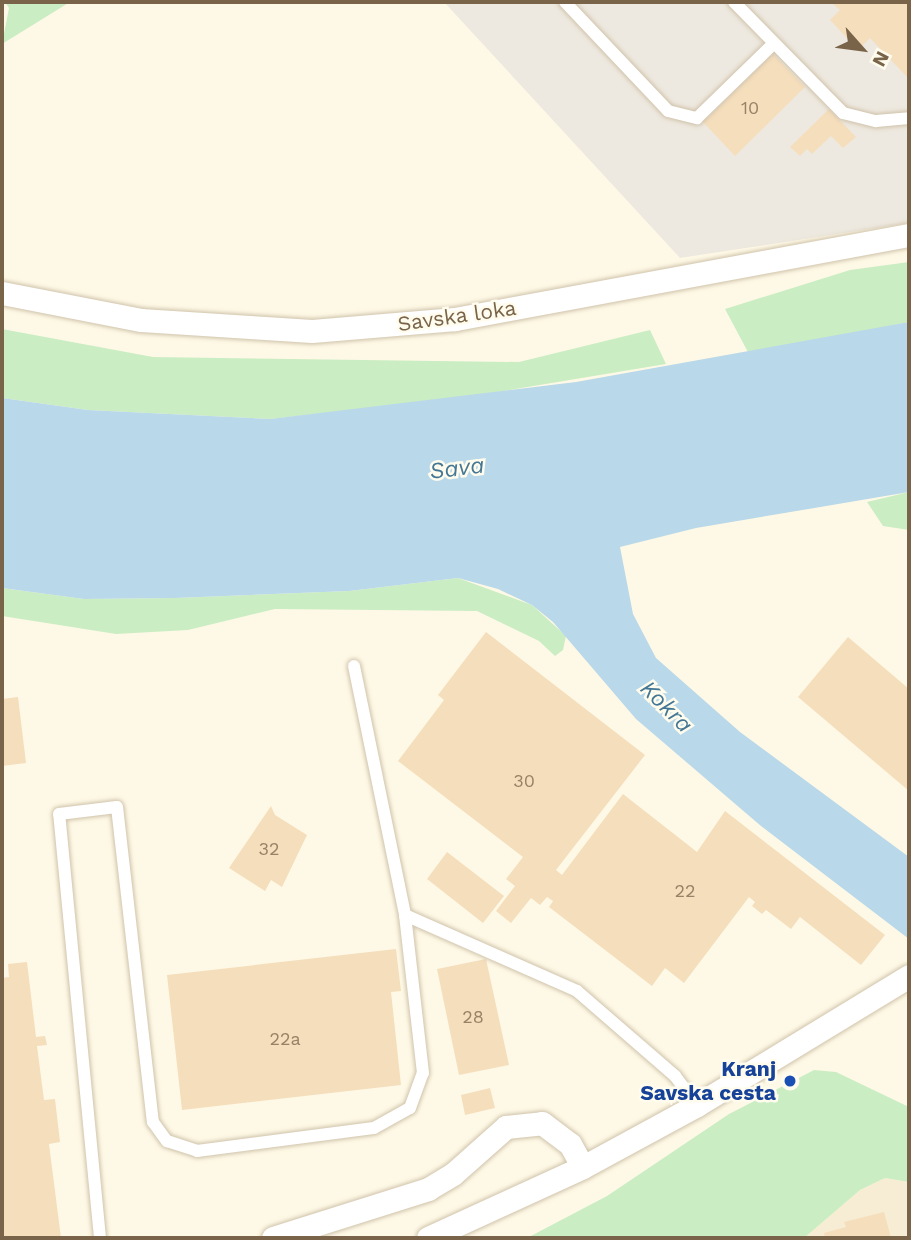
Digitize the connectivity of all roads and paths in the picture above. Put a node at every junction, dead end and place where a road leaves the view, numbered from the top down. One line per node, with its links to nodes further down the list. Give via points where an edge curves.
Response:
1 (565, 2): 3 (lane, via 668,111 698,118)
2 (733, 2): 3 (lane)
3 (773, 44): 4 (lane, via 843,113 876,121)
4 (909, 118)
5 (909, 235): 6 (street, Savska loka, via 483,314 312,331 141,320)
6 (2, 293)
7 (354, 666): 8 (lane)
8 (405, 915): 10 (lane, via 577,991 675,1076); 12 (lane, via 423,1073 410,1108 374,1128 197,1151 167,1141 153,1122 117,807 59,814)
9 (902, 980): 10 (street)
10 (697, 1105): 11 (street)
11 (583, 1167): 13 (street, via 570,1144 542,1123 506,1127 428,1189); 14 (street)
12 (100, 1238)
13 (273, 1238)
14 (428, 1238)

